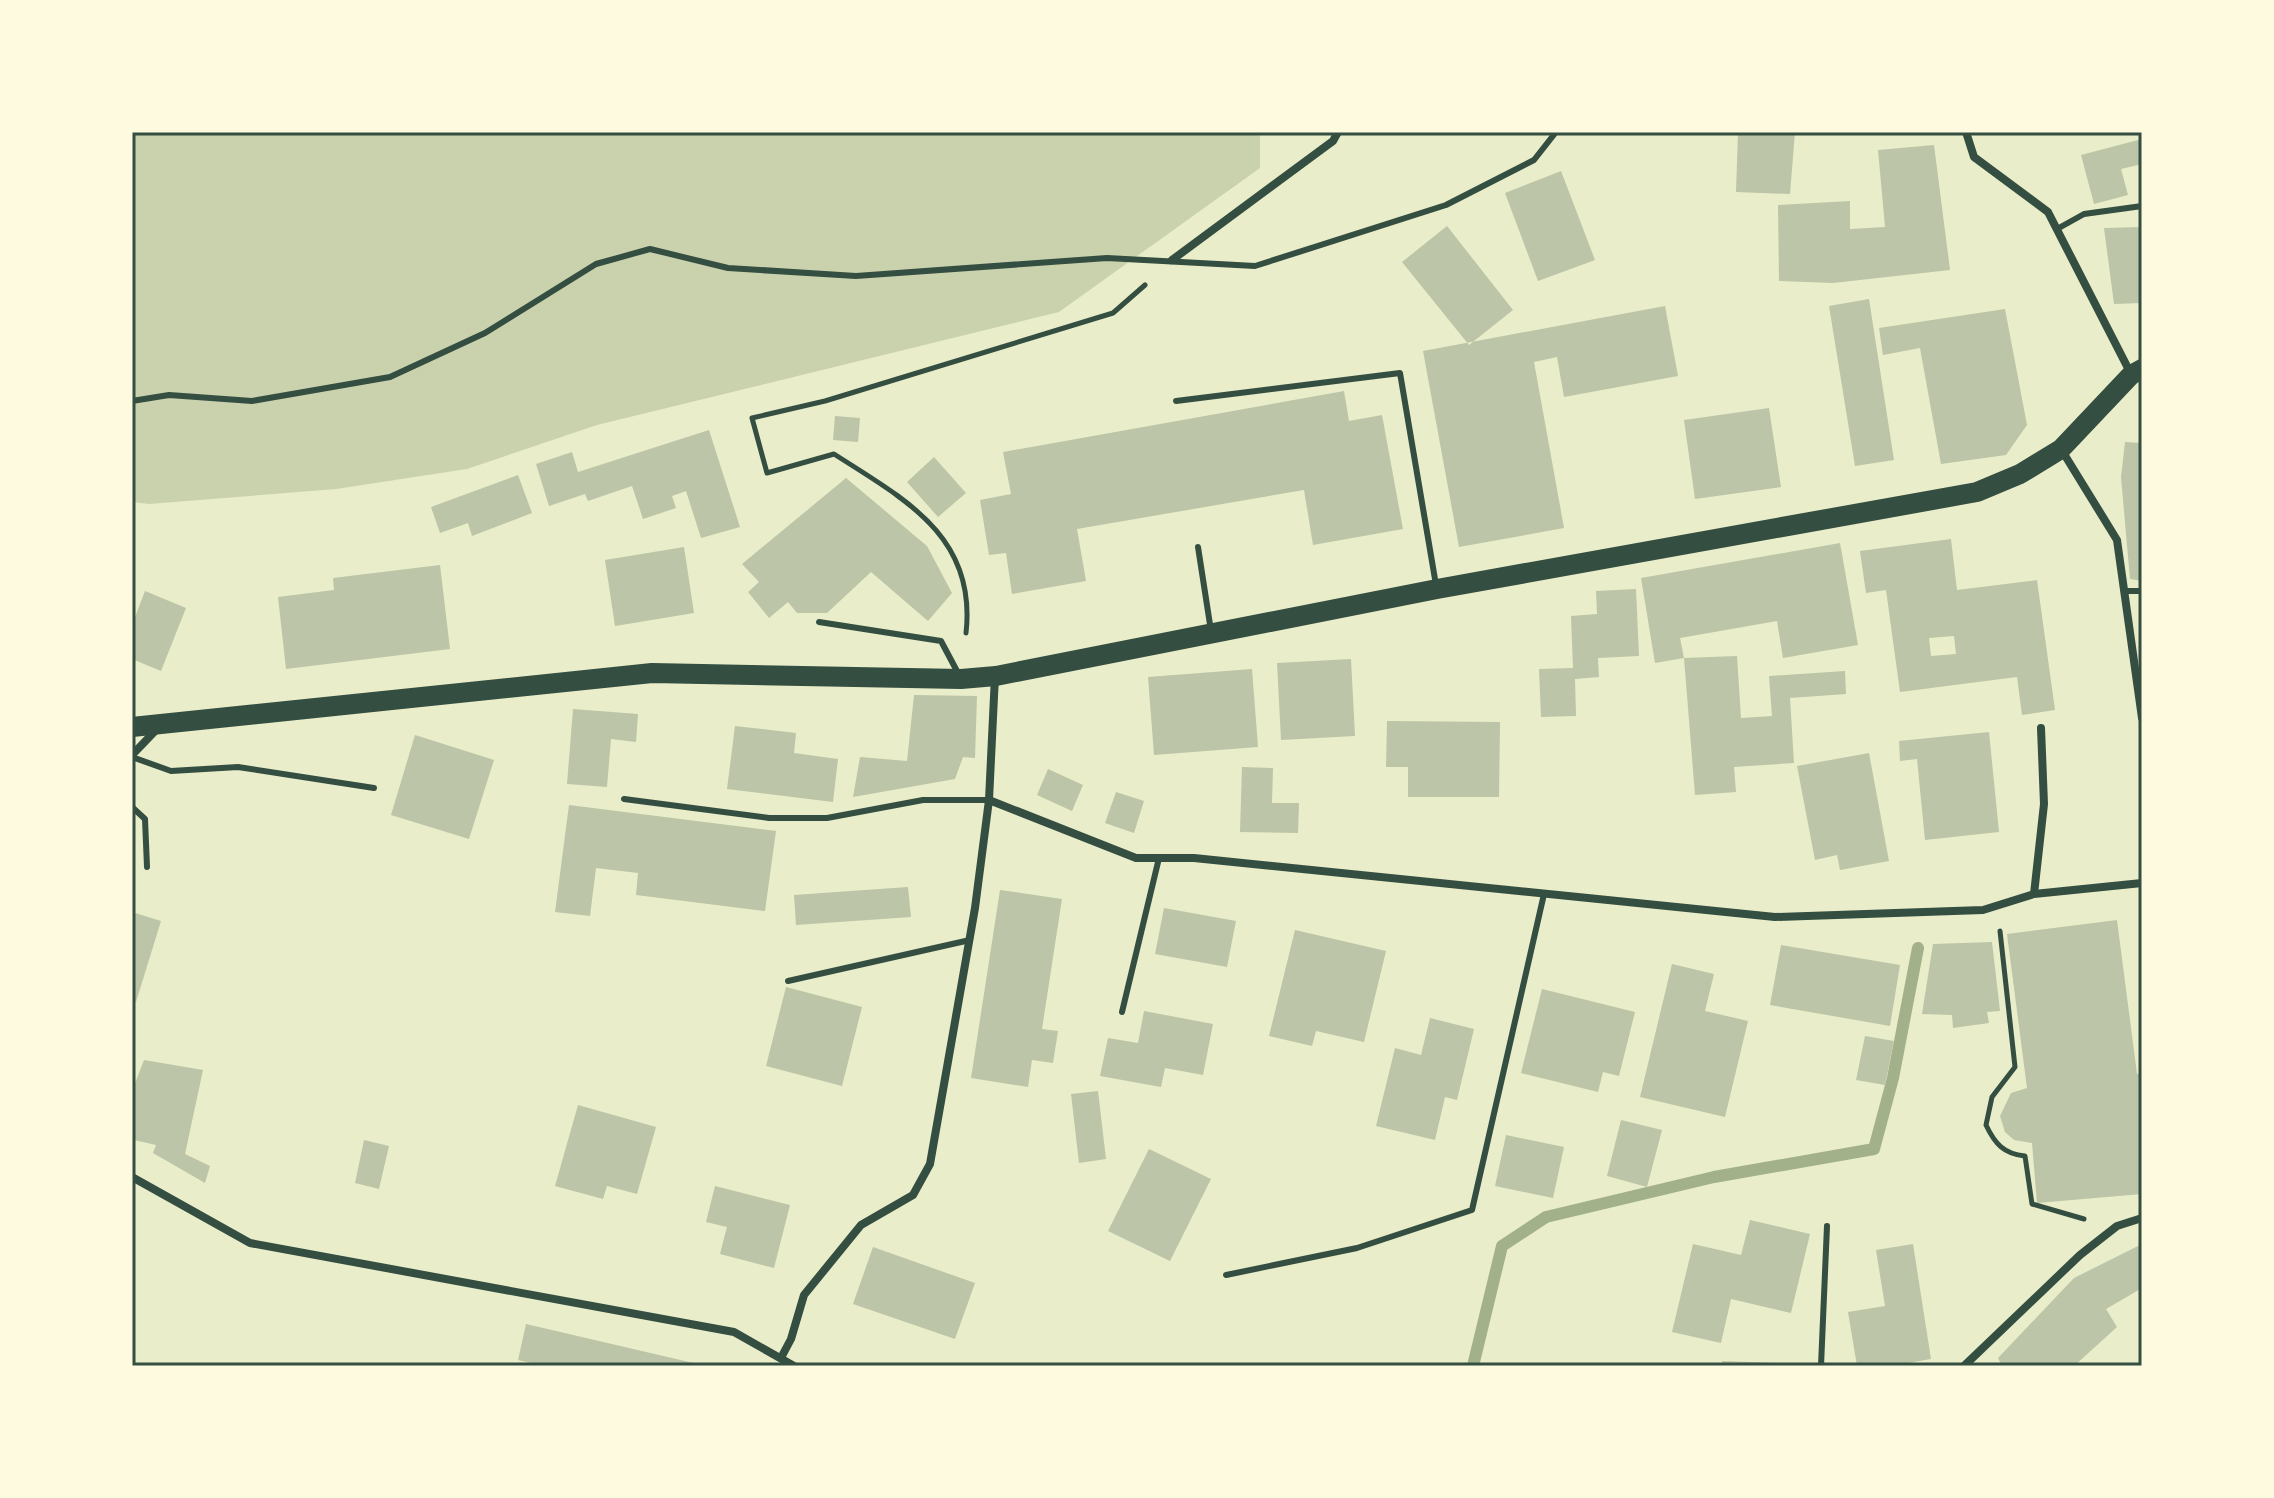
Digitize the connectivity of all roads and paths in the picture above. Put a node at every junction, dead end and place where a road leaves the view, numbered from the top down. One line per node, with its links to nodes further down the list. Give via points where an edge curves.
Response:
1 (1338, 132): 6 (street, via 1333,141)
2 (1556, 132): 6 (lane, via 1534,160 1446,205 1255,266)
3 (1966, 132): 5 (street, via 1974,157 2048,212)
4 (2142, 206): 5 (lane, via 2084,214)
5 (2057, 229): 7 (street)
6 (1172, 260): 8 (lane, via 1094,258 856,276 728,268 650,249 596,264 485,333 390,377 252,401 169,395); 18 (path, via 1113,313 825,401 752,418 767,473 834,454 908,501 953,548 969,611)
7 (2136, 372): 10 (main road)
8 (132, 401)
9 (1176, 401): 12 (lane, via 1400,373)
10 (2061, 449): 12 (main road, via 1977,492); 13 (street, via 2117,540)
11 (1198, 547): 16 (lane)
12 (1437, 589): 16 (main road)
13 (2124, 591): 14 (lane); 19 (street)
14 (2142, 591)
15 (819, 622): 18 (lane, via 941,641)
16 (1212, 635): 17 (main road)
17 (996, 676): 18 (main road); 26 (street)
18 (961, 679): 20 (main road, via 652,673)
19 (2142, 714)
20 (164, 721): 21 (main road); 23 (street)
21 (132, 727)
22 (2041, 728): 32 (street, via 2044,804)
23 (132, 756): 24 (lane, via 171,771 238,767)
24 (374, 788)
25 (624, 799): 26 (lane, via 769,818 827,818 923,800)
26 (989, 800): 28 (street, via 1136,858); 34 (street)
27 (132, 807): 29 (lane, via 145,819)
28 (1159, 858): 31 (street); 36 (lane)
29 (147, 867)
30 (2142, 883): 32 (street)
31 (1544, 894): 33 (street, via 1775,917); 41 (lane, via 1472,1210 1357,1248)
32 (2034, 894): 33 (street)
33 (1997, 906): 40 (path, via 2015,1067 1992,1097 1986,1125 2003,1150 2025,1156 2032,1204)
34 (970, 940): 35 (lane); 42 (street, via 930,1164 913,1195 861,1225 804,1295)
35 (788, 981)
36 (1122, 1012)
37 (132, 1177): 42 (street, via 250,1243 734,1332)
38 (2142, 1218): 40 (street)
39 (1827, 1226): 44 (lane)
40 (2117, 1226): 45 (street)
41 (1226, 1275)
42 (782, 1356): 43 (street)
43 (794, 1366)
44 (1821, 1366)
45 (1964, 1366)

